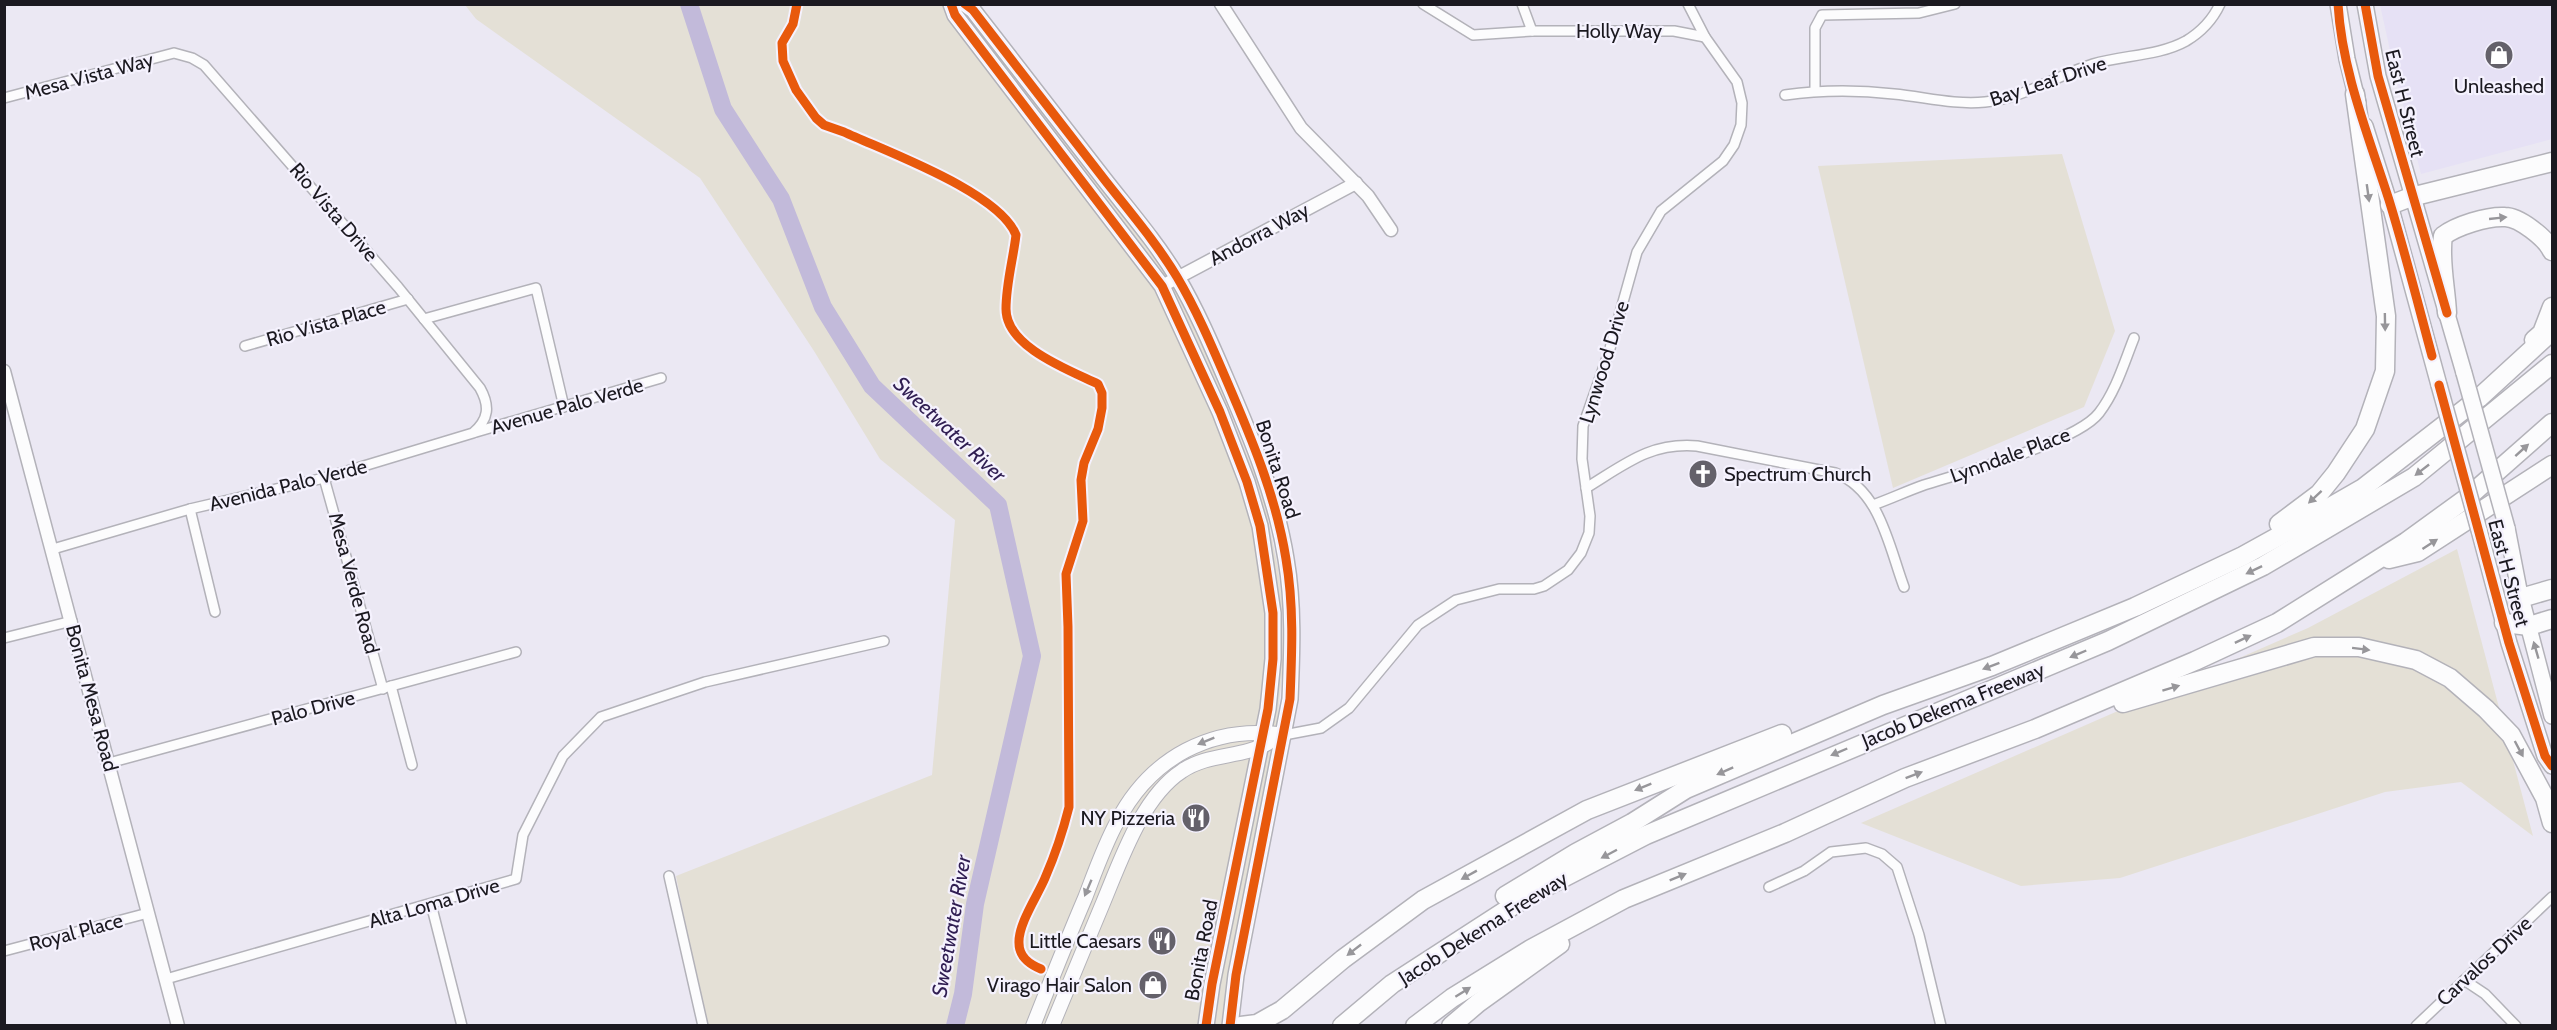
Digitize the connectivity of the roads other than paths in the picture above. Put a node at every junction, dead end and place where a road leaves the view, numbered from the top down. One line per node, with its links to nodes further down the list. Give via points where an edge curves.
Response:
1 (951, 4): 25 (main road, Bonita Road, via 955,15)
2 (965, 4): 24 (main road, Bonita Road)
3 (1221, 4): 19 (street, via 1301,128)
4 (1423, 4): 11 (street, Holly Way, via 1473,35)
5 (1522, 4): 11 (street)
6 (1688, 4): 12 (street, Lynwood Drive)
7 (1955, 4): 14 (street, via 1919,13 1822,15 1815,28)
8 (2220, 4): 14 (street, Bay Leaf Drive, via 2203,28 2185,41 2094,64 1987,102)
9 (2338, 4): 15 (main road, East H Street)
10 (2364, 4): 20 (main road, East H Street, via 2378,76)
11 (1532, 31): 12 (street, Holly Way, via 1674,31)
12 (1705, 37): 42 (street, Lynwood Drive, via 1737,82 1742,114 1738,135 1723,161 1661,211 1637,252 1583,426 1581,448)
13 (174, 53): 17 (street, Mesa Vista Way); 26 (street, Rio Vista Drive, via 204,65)
14 (1815, 90): 16 (street, Bay Leaf Drive)
15 (2355, 94): 21 (main road, East H Street); 47 (highway, one-way to 47, via 2386,316 2385,371 2372,410 2365,429 2319,494 2280,524)
16 (1785, 95)
17 (4, 98)
18 (2553, 162): 20 (highway)
19 (1356, 183): 22 (street); 24 (street, Andorra Way)
20 (2411, 197): 21 (highway); 28 (main road, East H Street)
21 (2390, 205): 54 (main road, East H Street, bridge)
22 (1391, 230)
23 (2553, 251): 28 (highway, one-way to 23, via 2441,250 2443,236 2452,229 2506,216 2548,242)
24 (1177, 277): 25 (street, Andorra Way); 64 (main road, Bonita Road, via 1245,423 1276,515 1291,600 1290,699)
25 (1162, 286): 63 (main road, Bonita Road, via 1220,412 1260,526 1273,633)
26 (408, 299): 29 (street, Rio Vista Drive); 32 (street, Rio Vista Place)
27 (2553, 307): 36 (highway, via 2542,333)
28 (2447, 313): 50 (main road, East H Street, bridge, via 2507,528)
29 (424, 319): 37 (street, via 536,288); 39 (street, Rio Vista Drive, via 487,400 482,424)
30 (2553, 332): 36 (highway)
31 (2134, 338): 43 (street, Lynndale Place, via 2115,388 2098,414 2080,429)
32 (245, 346)
33 (2553, 364): 79 (highway, Jacob Dekema Freeway, one-way to 79, via 2414,477 2262,566 2108,641 1646,835 1528,896)
34 (4, 371): 45 (street, Bonita Mesa Road)
35 (661, 378): 37 (street, Avenue Palo Verde)
36 (2479, 398): 47 (highway, via 2363,488 2243,556)
37 (564, 407): 39 (street, Avenue Palo Verde)
38 (2553, 423): 46 (highway, one-way to 38, via 2468,497)
39 (472, 433): 41 (street, Avenida Palo Verde)
40 (2553, 465): 46 (highway, one-way to 40, via 2418,552)
41 (324, 478): 44 (street, Avenida Palo Verde); 59 (street, Mesa Verde Road)
42 (1586, 488): 43 (street, via 1644,452 1687,445 1839,474 1859,487); 64 (street, Lynwood Drive, via 1589,533 1581,553 1561,577 1534,589 1499,590 1456,600 1418,625 1349,708 1321,728)
43 (1873, 505): 48 (street)
44 (190, 509): 45 (street, Avenida Palo Verde); 51 (street)
45 (53, 549): 53 (street, Bonita Mesa Road)
46 (2375, 562): 62 (highway, one-way to 46, via 2277,623)
47 (2180, 585): 61 (highway, one-way to 61, via 1992,666)
48 (1904, 587)
49 (2553, 589): 50 (highway)
50 (2521, 598): 55 (main road, East H Street)
51 (215, 612)
52 (2553, 619): 55 (highway)
53 (72, 621): 56 (street); 66 (street, Bonita Mesa Road)
54 (2504, 623): 55 (highway); 68 (main road, East H Street, via 2545,756)
55 (2529, 626): 60 (main road, East H Street, one-way to 55)
56 (4, 638)
57 (884, 641): 74 (street, Alta Loma Drive, via 705,682 601,717 563,756 523,835 516,879)
58 (516, 652): 59 (street, Palo Drive)
59 (387, 687): 66 (street, Palo Drive); 67 (street, Mesa Verde Road)
60 (2553, 716)
61 (1837, 724): 79 (highway, one-way to 79, via 1686,789 1576,853 1481,912 1414,962); 87 (highway, one-way to 87, via 1794,729 1587,810 1423,900 1282,1010 1257,1024)
62 (2035, 729): 69 (highway, one-way to 69, via 2314,648 2359,648 2416,660 2450,678 2486,708 2511,735 2545,798); 73 (highway, one-way to 62, via 1905,778)
63 (1263, 732): 64 (main road); 65 (main road, Bonita Road); 83 (main road, one-way to 83, via 1230,733 1207,740 1152,774 1133,796 1117,821)
64 (1284, 735): 65 (main road); 86 (main road, Bonita Road, via 1236,975)
65 (1259, 748): 84 (main road, via 1209,758 1183,770 1162,787 1125,852); 85 (main road, Bonita Road)
66 (109, 763): 75 (street, Bonita Mesa Road)
67 (412, 765)
68 (2553, 766)
69 (2553, 824)
70 (669, 876): 82 (street)
71 (1769, 887): 91 (street, via 1804,871 1831,852 1866,848 1882,854 1897,867 1919,935)
72 (2553, 897): 78 (street, Carvalos Drive)
73 (1624, 900): 89 (highway, one-way to 73, via 1531,949); 90 (highway)
74 (431, 904): 77 (street, Alta Loma Drive); 81 (street)
75 (148, 913): 76 (street, Royal Place); 77 (street, Bonita Mesa Road)
76 (4, 951)
77 (166, 979): 80 (street, Bonita Mesa Road)
78 (2464, 980): 92 (street, Carvalos Drive); 93 (street, via 2485,994)
79 (1392, 984): 88 (highway, Jacob Dekema Freeway)
80 (178, 1026)
81 (462, 1026)
82 (703, 1026)
83 (1033, 1026)
84 (1052, 1026)
85 (1206, 1026)
86 (1230, 1026)
87 (1240, 1026)
88 (1342, 1026)
89 (1415, 1026)
90 (1451, 1026)
91 (1941, 1026)
92 (2416, 1026)
93 (2516, 1026)

